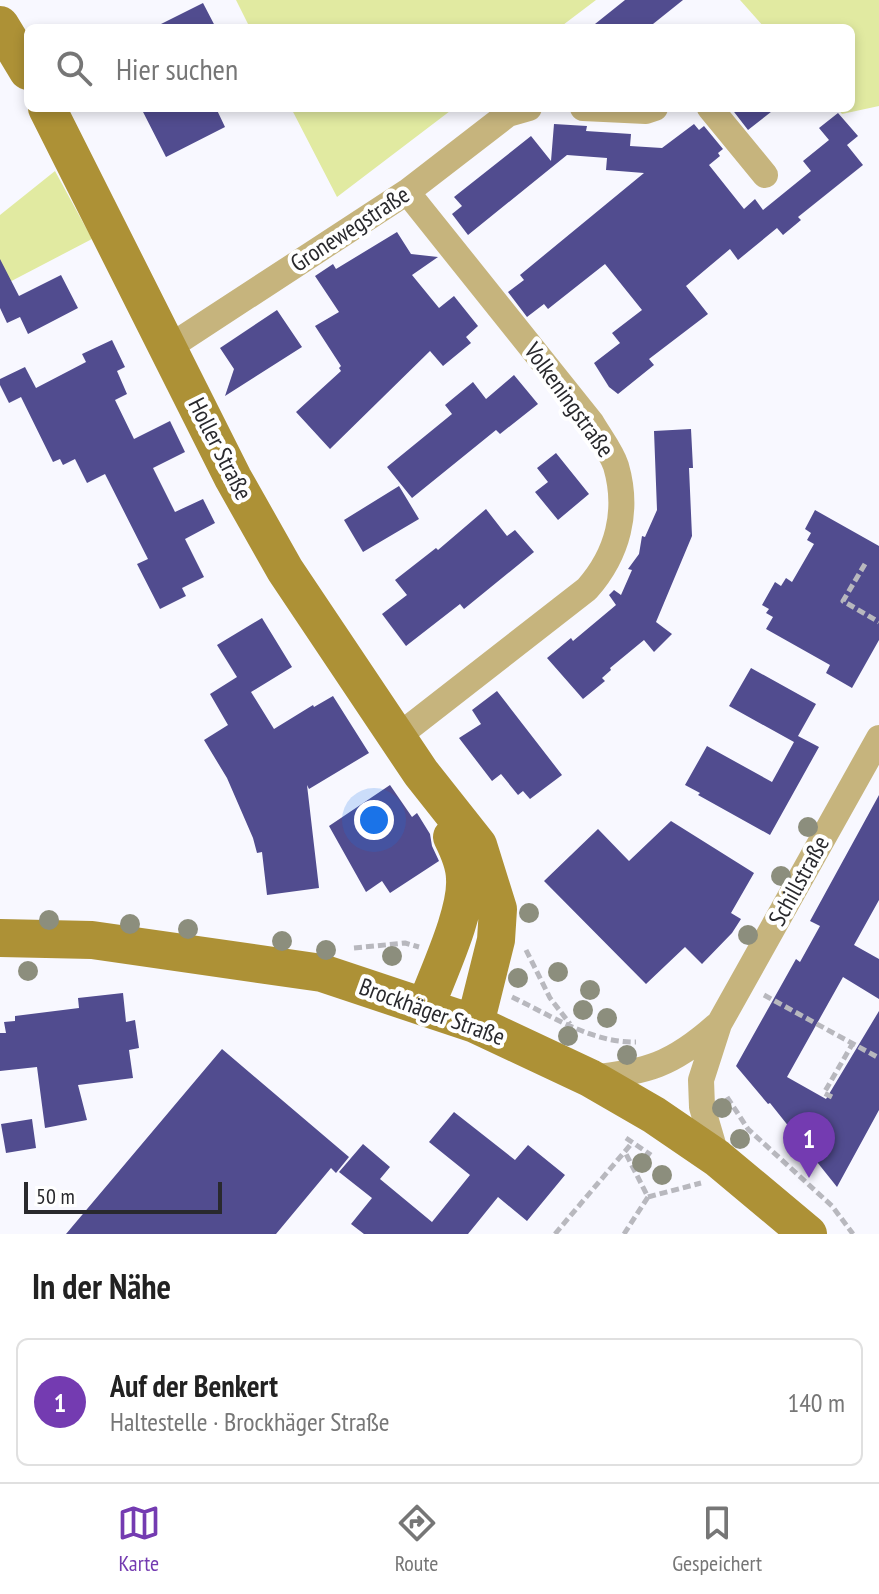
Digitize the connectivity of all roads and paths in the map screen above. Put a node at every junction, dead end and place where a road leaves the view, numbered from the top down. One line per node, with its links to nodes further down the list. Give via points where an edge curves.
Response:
1 (0, 25): 2 (street)
2 (24, 64)
3 (49, 112): 8 (street, Holler Straße)
4 (515, 112): 7 (street, Gronewegstraße)
5 (713, 112): 6 (street)
6 (765, 175)
7 (407, 192): 8 (street, Gronewegstraße); 11 (street, Volkeningstraße, via 591,422 615,464 623,506 616,543 587,589)
8 (168, 348): 11 (street, Holler Straße, via 285,570)
9 (865, 564): 10 (path, via 843,601)
10 (879, 622)
11 (397, 737): 13 (street, Holler Straße)
12 (879, 738): 15 (street, Schillstraße)
13 (421, 773): 17 (street, Holler Straße, via 459,851 465,879 462,906); 18 (street, Holler Straße, via 478,845 498,909 496,940)
14 (0, 938): 17 (street, Brockhäger Straße, via 92,940 322,973)
15 (742, 982): 19 (street, Schillstraße); 21 (path)
16 (506, 994): 20 (path, via 588,1034)
17 (426, 1006): 18 (street, Brockhäger Straße)
18 (475, 1024): 23 (street, Brockhäger Straße)
19 (719, 1024): 23 (street, Schillstraße, via 672,1060 623,1075); 28 (street, Schillstraße, via 701,1080)
20 (639, 1042)
21 (853, 1043): 22 (path); 25 (path, via 824,1093)
22 (879, 1058)
23 (590, 1078): 28 (street, Brockhäger Straße, via 654,1115)
24 (721, 1093): 33 (path, via 748,1129 832,1206)
25 (832, 1097)
26 (632, 1143): 27 (path)
27 (625, 1152): 29 (path); 30 (path)
28 (711, 1170): 29 (path); 32 (street, Brockhäger Straße)
29 (648, 1197): 31 (path)
30 (555, 1234)
31 (624, 1234)
32 (808, 1234)
33 (853, 1234)

